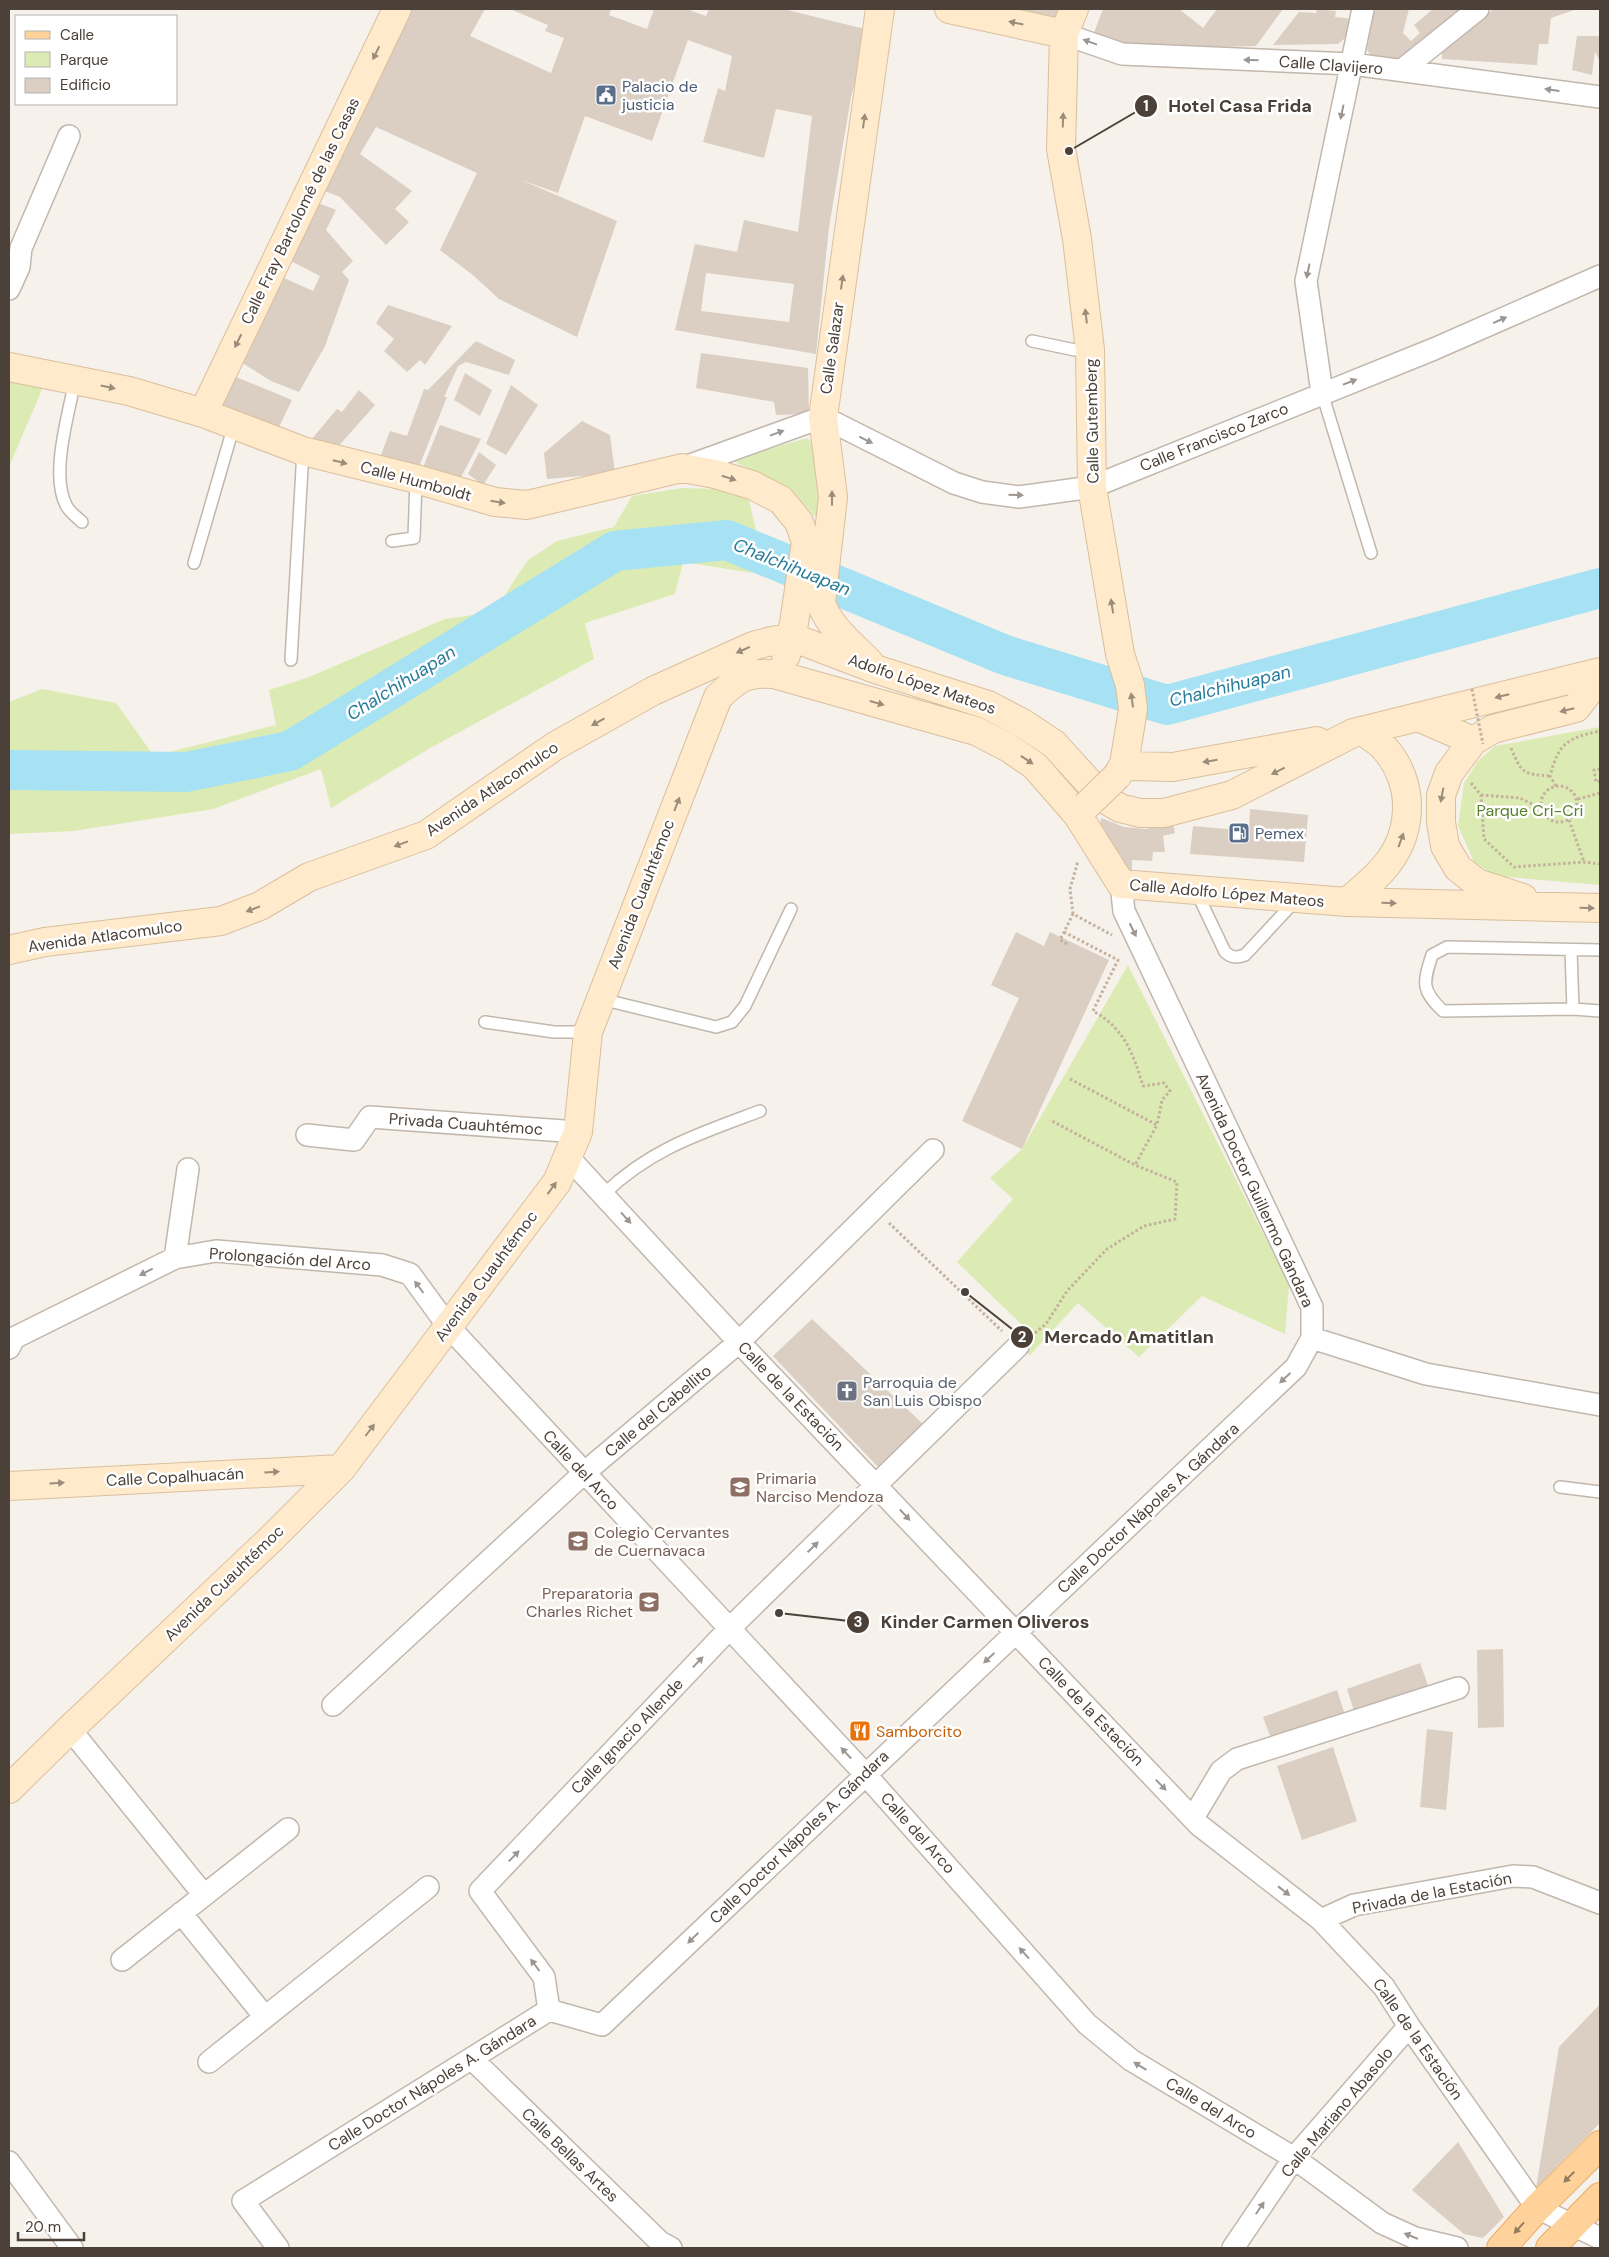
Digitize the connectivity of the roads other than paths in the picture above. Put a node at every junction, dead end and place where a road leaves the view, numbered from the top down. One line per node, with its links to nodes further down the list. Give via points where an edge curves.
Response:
1 (397, 9): 20 (main road, Calle Fray Bartolomé de las Casas, one-way to 20)
2 (880, 9): 21 (main road, Calle Salazar, one-way to 2)
3 (950, 9): 7 (main road, one-way to 3)
4 (1074, 9): 7 (main road, Calle Gutemberg)
5 (1363, 9): 8 (street)
6 (1478, 9): 9 (street)
7 (1064, 34): 8 (street, Calle Clavijero, one-way to 7, via 1122,54); 16 (main road, Calle Gutemberg, one-way to 7, via 1077,238 1061,149)
8 (1352, 64): 9 (street, Calle Clavijero); 19 (street, one-way to 19, via 1306,281)
9 (1402, 70): 10 (street, Calle Clavijero, one-way to 9)
10 (1600, 97)
11 (69, 136): 12 (street)
12 (15, 252): 14 (street, via 19,267)
13 (1600, 276): 19 (street, Calle Francisco Zarco, one-way to 13, via 1434,349)
14 (9, 289)
15 (1032, 341): 16 (lane)
16 (1090, 350): 26 (main road, Calle Gutemberg)
17 (9, 367): 18 (main road, Calle Humboldt)
18 (76, 380): 20 (main road, Calle Humboldt, one-way to 20); 27 (lane, via 60,466 60,484 66,506)
19 (1322, 393): 26 (street, Calle Francisco Zarco); 30 (lane)
20 (203, 413): 22 (main road, Calle Humboldt)
21 (823, 417): 24 (street, Calle Humboldt, one-way to 21); 26 (street, Calle Francisco Zarco, one-way to 26, via 954,483 982,492 1019,496); 29 (main road, Calle Salazar, one-way to 21, via 833,497)
22 (234, 425): 23 (main road, Calle Humboldt); 31 (lane)
23 (303, 451): 25 (main road, Calle Humboldt, one-way to 25); 33 (lane)
24 (682, 468): 25 (main road, Calle Humboldt, one-way to 24, via 495,502 528,505); 29 (main road, one-way to 29, via 752,485 781,500)
25 (416, 479): 28 (lane, via 414,538)
26 (1092, 486): 41 (main road, Calle Gutemberg, one-way to 26, via 1133,709 1130,684 1120,654)
27 (82, 522)
28 (392, 541)
29 (817, 544): 32 (main road); 34 (main road, Calle Salazar, via 824,611)
30 (1371, 553)
31 (194, 563)
32 (792, 631): 34 (main road, Adolfo López Mateos); 36 (main road); 50 (main road, Avenida Atlacomulco, one-way to 50, via 652,691 555,746 426,835 310,877 260,906 221,921 46,942)
33 (291, 660)
34 (875, 669): 39 (main road, Adolfo López Mateos, one-way to 34, via 1232,795 1164,813 1140,813 1120,808 1103,798 1054,744 1024,724 988,705)
35 (1600, 672): 38 (main road, one-way to 38)
36 (780, 676): 42 (main road, Calle Adolfo López Mateos, one-way to 42, via 976,731 1035,766); 53 (main road, Avenida Cuauhtémoc, one-way to 36, via 718,697 739,677 758,672)
37 (1600, 677): 40 (main road, one-way to 40, via 1576,708)
38 (1418, 717): 39 (main road); 40 (main road)
39 (1358, 732): 41 (main road, one-way to 41, via 1173,767); 46 (main road, one-way to 39, via 1389,863 1401,843 1407,821 1407,793 1400,772 1386,749)
40 (1485, 742): 47 (main road, one-way to 47, via 1449,773 1441,795 1445,846 1458,868 1477,883)
41 (1123, 763): 42 (main road, bridge)
42 (1084, 818): 43 (main road, Calle Adolfo López Mateos)
43 (1121, 884): 44 (main road, Calle Adolfo López Mateos); 67 (street, Avenida Doctor Guillermo Gándara, one-way to 67, via 1124,911 1312,1306)
44 (1196, 891): 45 (main road, Calle Adolfo López Mateos); 45 (lane, via 1225,952 1237,958 1245,955)
45 (1296, 899): 46 (main road, Calle Adolfo López Mateos)
46 (1348, 902): 47 (main road, Calle Adolfo López Mateos, one-way to 47)
47 (1552, 907): 48 (main road, Calle Adolfo López Mateos, one-way to 48)
48 (1600, 908)
49 (792, 909): 53 (lane, via 746,1006 732,1022 716,1027)
50 (9, 950)
51 (1571, 950): 52 (lane); 54 (lane); 54 (lane, via 1447,947 1432,956 1424,980 1430,999 1443,1011)
52 (1600, 950)
53 (601, 999): 57 (main road, Avenida Cuauhtémoc)
54 (1573, 1009): 55 (lane)
55 (1600, 1011)
56 (484, 1022): 57 (lane, via 554,1032)
57 (588, 1032): 59 (main road, Avenida Cuauhtémoc)
58 (760, 1112): 64 (lane, via 676,1143 622,1176)
59 (578, 1132): 60 (street, Privada Cuauhtémoc, via 370,1116 354,1140); 62 (main road, Avenida Cuauhtémoc)
60 (307, 1135)
61 (934, 1150): 68 (street, Calle del Cabellito)
62 (568, 1157): 64 (street, Calle de la Estación); 66 (main road, Avenida Cuauhtémoc, one-way to 62, via 556,1182)
63 (188, 1169): 65 (street)
64 (604, 1194): 68 (street, Calle de la Estación, one-way to 68)
65 (175, 1258): 66 (street, Prolongación del Arco, one-way to 65, via 410,1274 382,1265 216,1251); 70 (street, Prolongación del Arco, one-way to 70, via 14,1338)
66 (448, 1326): 72 (main road, Avenida Cuauhtémoc, one-way to 66); 73 (street, Calle del Arco)
67 (1312, 1338): 71 (street, via 1426,1374); 79 (street, Calle Doctor Nápoles A. Gándara, one-way to 79, via 1296,1367)
68 (739, 1342): 73 (street, Calle del Cabellito); 74 (street, Calle de la Estación)
69 (1018, 1346): 74 (street, Calle Ignacio Allende)
70 (9, 1348)
71 (1600, 1405)
72 (341, 1469): 75 (main road, Calle Copalhuacán, one-way to 72); 82 (main road, Avenida Cuauhtémoc)
73 (584, 1473): 78 (street, Calle del Arco); 81 (street, Calle del Cabellito)
74 (876, 1484): 78 (street, Calle Ignacio Allende, one-way to 74); 79 (street, Calle de la Estación, one-way to 79)
75 (9, 1486)
76 (1560, 1487): 77 (lane)
77 (1600, 1492)
78 (730, 1628): 83 (street, Calle del Arco, one-way to 78); 93 (street, Calle Ignacio Allende, one-way to 78, via 544,1977 480,1891)
79 (1016, 1633): 83 (street, Calle Doctor Nápoles A. Gándara, one-way to 83); 85 (street, Calle de la Estación, one-way to 85)
80 (1458, 1688): 85 (street, via 1237,1759 1221,1772)
81 (333, 1705)
82 (70, 1728): 84 (main road, Avenida Cuauhtémoc); 88 (street)
83 (865, 1774): 93 (street, Calle Doctor Nápoles A. Gándara, one-way to 93, via 602,2025); 99 (street, Calle del Arco, one-way to 83, via 1130,2060 1087,2024)
84 (9, 1789)
85 (1193, 1818): 91 (street, Calle de la Estación, one-way to 91)
86 (288, 1829): 88 (street)
87 (428, 1887): 94 (street)
88 (204, 1895): 90 (street)
89 (1600, 1902): 91 (street, Privada de la Estación, via 1532,1876 1513,1876 1354,1905)
90 (181, 1914): 92 (street); 94 (street)
91 (1322, 1920): 95 (street, Calle de la Estación, via 1384,1987)
92 (122, 1960)
93 (549, 2010): 96 (street, Calle Doctor Nápoles A. Gándara)
94 (265, 2018): 97 (street)
95 (1408, 2026): 99 (street, Calle Mariano Abasolo); 102 (street, Calle de la Estación)
96 (472, 2060): 105 (street, Calle Bellas Artes); 107 (street, Calle Doctor Nápoles A. Gándara, via 243,2201)
97 (209, 2062)
98 (1600, 2145): 102 (main road, one-way to 102)
99 (1294, 2158): 108 (street, Calle Mariano Abasolo, one-way to 99); 109 (street, Calle del Arco, one-way to 99, via 1415,2238 1382,2223)
100 (9, 2162): 106 (street)
101 (1600, 2198): 103 (main road)
102 (1537, 2208): 103 (street); 110 (main road, one-way to 110)
103 (1572, 2224): 104 (street); 111 (main road)
104 (1600, 2238)
105 (663, 2246)
106 (72, 2248)
107 (278, 2248)
108 (1233, 2248)
109 (1458, 2248)
110 (1501, 2248)
111 (1550, 2248)

